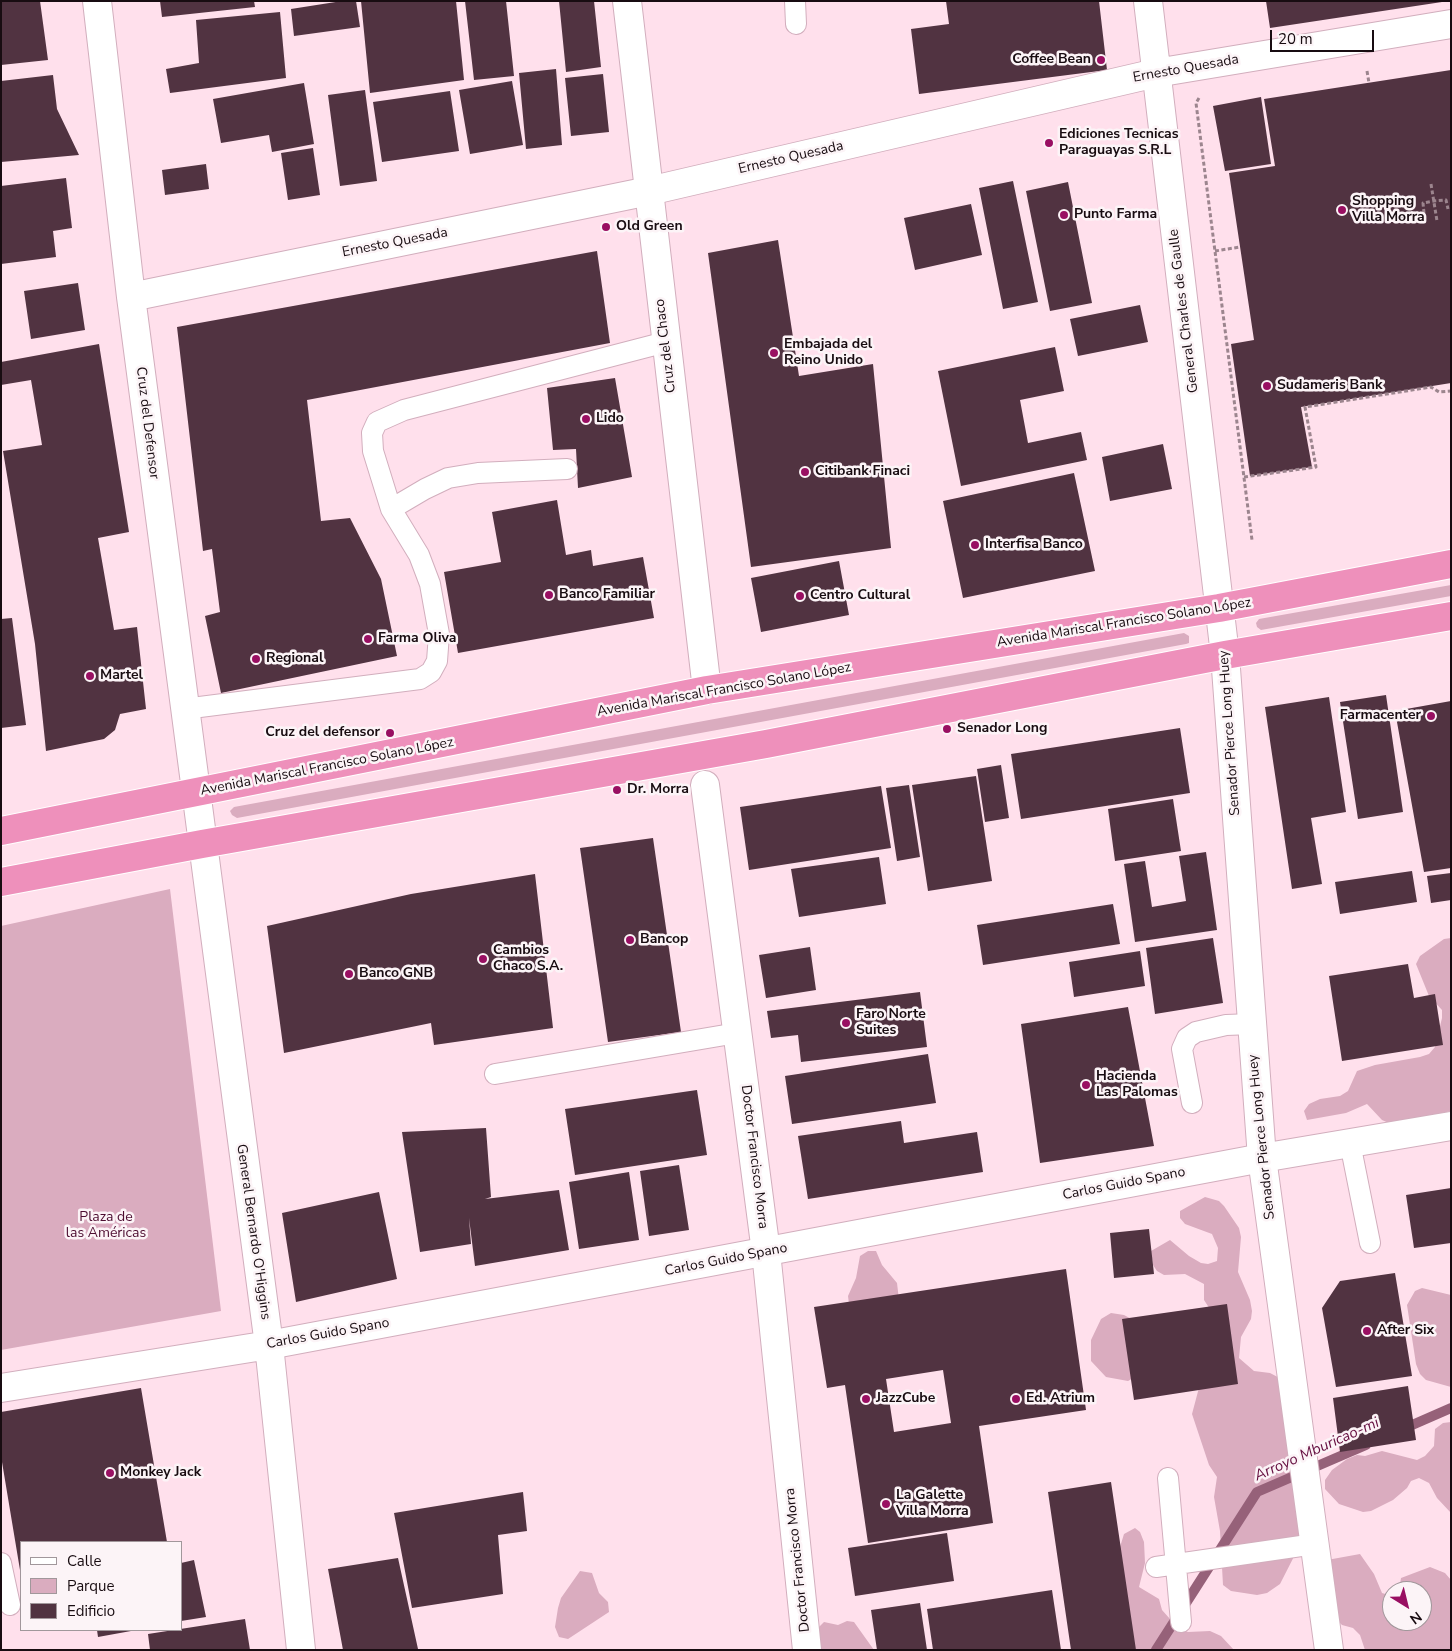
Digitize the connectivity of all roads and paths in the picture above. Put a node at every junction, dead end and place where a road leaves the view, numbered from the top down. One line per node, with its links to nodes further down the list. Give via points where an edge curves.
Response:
1 (98, 1): 19 (street, Cruz del Defensor)
2 (627, 1): 12 (street, Cruz del Chaco)
3 (795, 1): 5 (lane)
4 (1148, 1): 8 (street, General Charles de Gaulle)
5 (796, 24)
6 (1451, 24): 8 (street, Ernesto Quesada)
7 (1367, 69): 9 (path)
8 (1156, 73): 12 (street, Ernesto Quesada); 27 (street, General Charles de Gaulle)
9 (1369, 82)
10 (1196, 103): 18 (path)
11 (1431, 184): 13 (path)
12 (649, 191): 19 (street, Ernesto Quesada); 20 (street, Cruz del Chaco)
13 (1434, 202): 14 (path, via 1446,200); 15 (path, via 1423,203); 16 (path)
14 (1448, 209)
15 (1424, 213)
16 (1437, 220)
17 (1240, 247): 18 (path)
18 (1215, 251): 23 (path)
19 (131, 297): 31 (street, Cruz del Defensor)
20 (666, 342): 24 (lane, via 404,410 377,422 372,433 373,451); 30 (street, Cruz del Chaco)
21 (1451, 391): 23 (path, via 1439,392 1431,387 1305,408 1316,467)
22 (567, 469): 24 (lane, via 478,473 448,478 425,488)
23 (1244, 477): 25 (path)
24 (391, 510): 31 (lane, via 419,555 430,584 439,634 437,661 431,672 420,679)
25 (1252, 540)
26 (1451, 564): 27 (highway, Avenida Mariscal Francisco Solano López)
27 (1220, 614): 29 (street, Senador Pierce Long Huey); 30 (highway, Avenida Mariscal Francisco Solano López)
28 (1451, 616): 29 (highway)
29 (1225, 656): 32 (highway); 39 (street, Senador Pierce Long Huey)
30 (707, 690): 33 (highway, Avenida Mariscal Francisco Solano López)
31 (184, 710): 33 (street, Cruz del Defensor)
32 (701, 755): 35 (highway); 40 (street, Doctor Francisco Morra)
33 (195, 794): 34 (highway, Avenida Mariscal Francisco Solano López); 35 (street, Cruz del Defensor)
34 (1, 832)
35 (202, 844): 36 (highway); 48 (street, General Bernardo O'Higgins)
36 (32, 876): 37 (highway); 38 (highway)
37 (1, 882)
38 (1, 895)
39 (1252, 1024): 42 (lane, via 1226,1025 1196,1032 1186,1038 1182,1049); 45 (street, Senador Pierce Long Huey)
40 (737, 1033): 41 (lane); 47 (street, Doctor Francisco Morra)
41 (495, 1074)
42 (1192, 1104)
43 (1451, 1126): 44 (street, Carlos Guido Spano)
44 (1350, 1143): 45 (street, Carlos Guido Spano); 46 (lane)
45 (1262, 1158): 47 (street, Carlos Guido Spano); 51 (street, Senador Pierce Long Huey)
46 (1370, 1243)
47 (766, 1252): 48 (street, Carlos Guido Spano); 58 (street, Doctor Francisco Morra)
48 (268, 1345): 49 (street, Carlos Guido Spano); 57 (street, General Bernardo O'Higgins)
49 (1, 1388)
50 (1168, 1478): 53 (lane)
51 (1315, 1544): 53 (lane); 59 (street, Senador Pierce Long Huey)
52 (1, 1563): 55 (lane)
53 (1177, 1564): 54 (lane); 56 (lane)
54 (1156, 1568)
55 (10, 1605)
56 (1181, 1622)
57 (301, 1650)
58 (808, 1650)
59 (1330, 1650)

